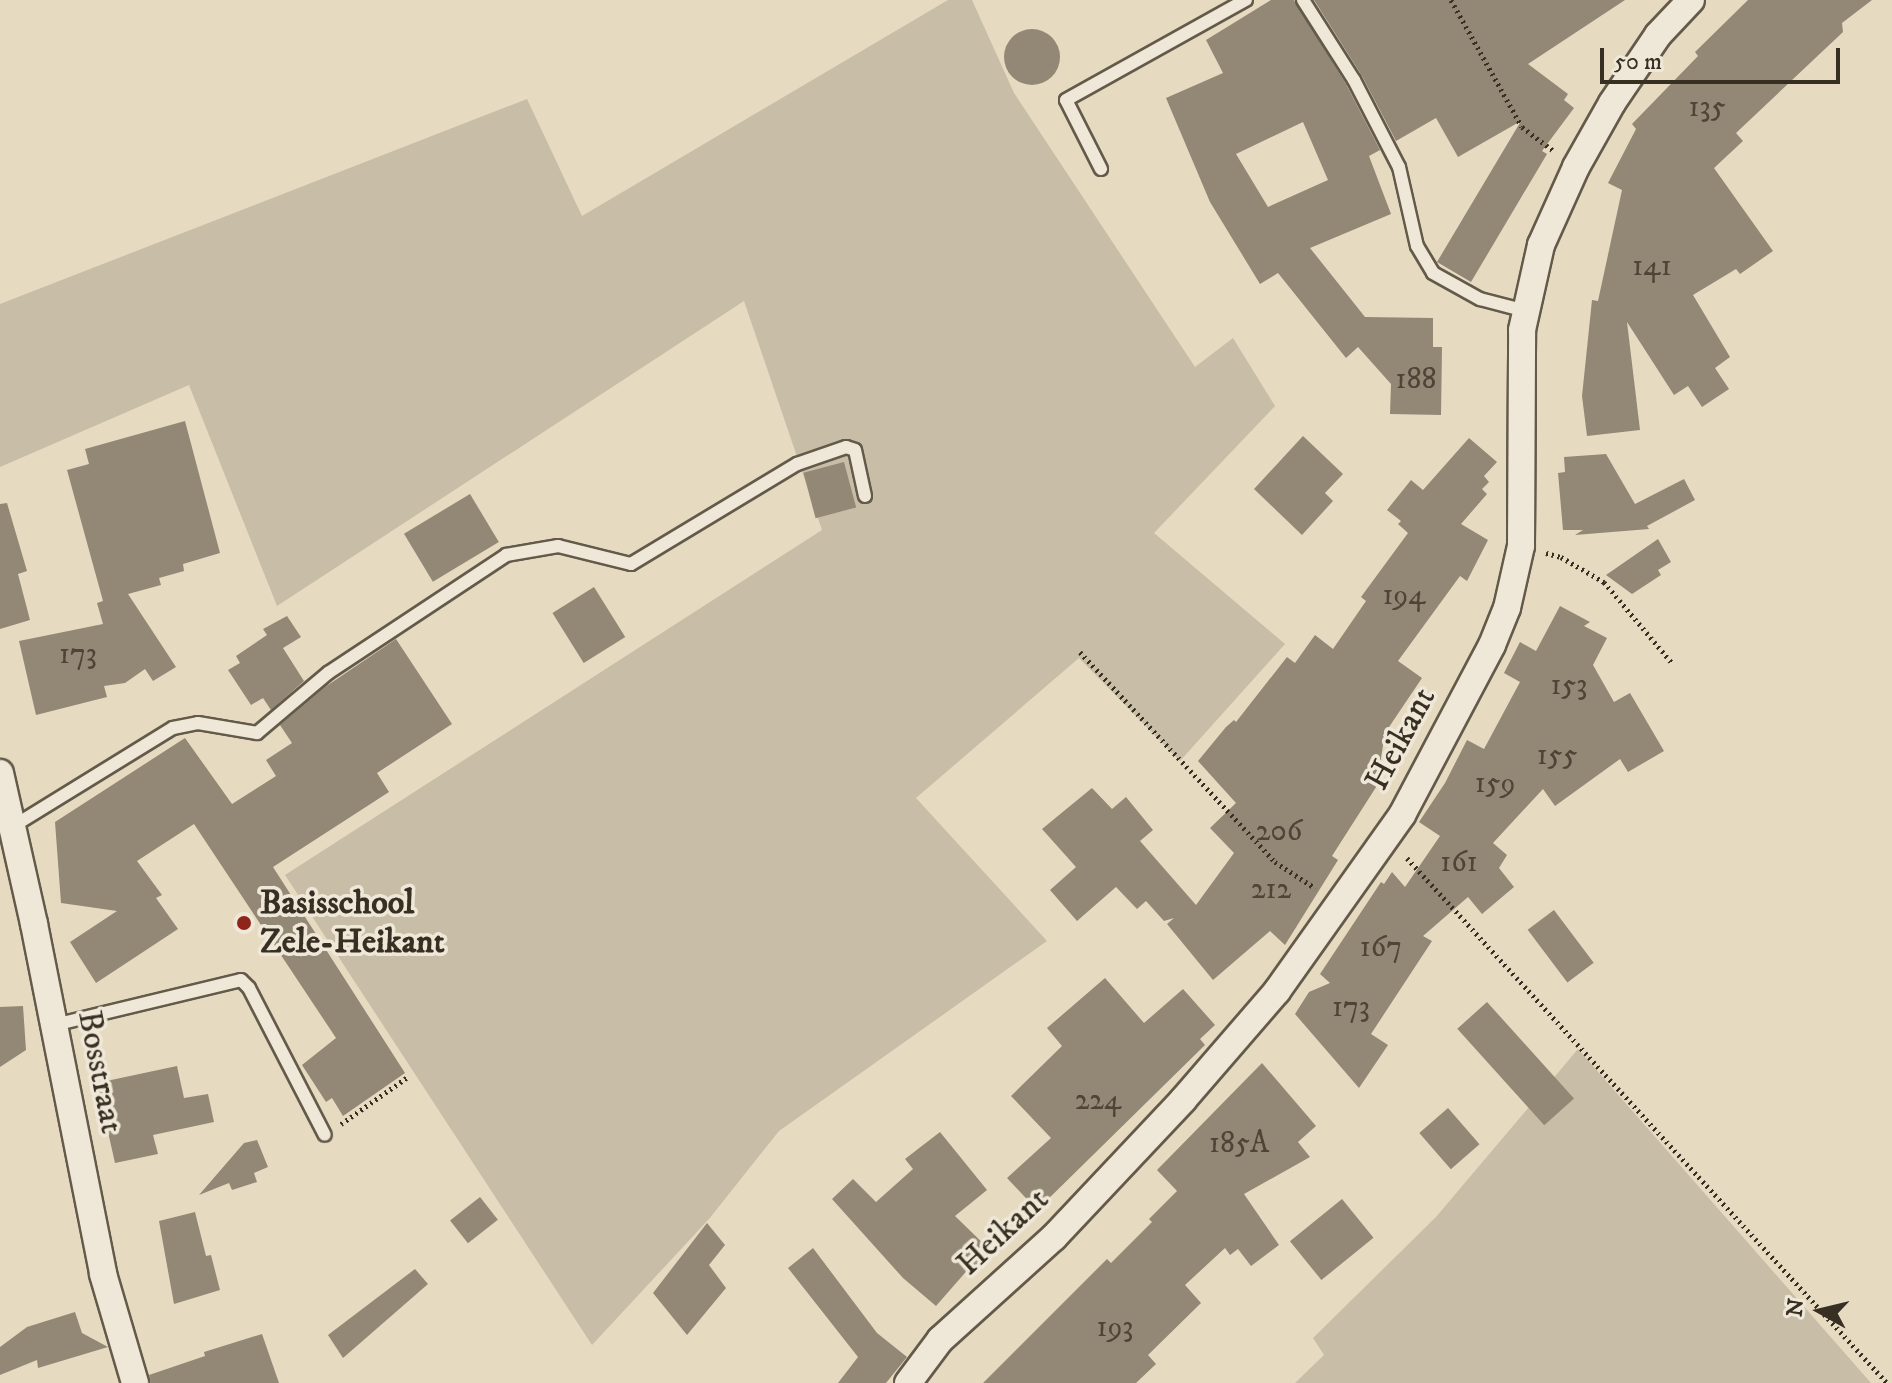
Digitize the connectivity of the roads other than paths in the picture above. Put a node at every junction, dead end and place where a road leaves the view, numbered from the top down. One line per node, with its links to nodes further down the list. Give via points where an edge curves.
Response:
1 (1246, 0): 4 (lane, via 1066,100)
2 (1303, 0): 5 (lane, via 1354,80 1399,167 1417,246 1433,273 1480,299)
3 (1691, 0): 5 (street, Heikant, via 1658,35 1576,167 1541,245)
4 (1101, 169)
5 (1526, 311): 12 (street, Heikant, via 1521,546 1507,608 1402,815 1277,991 1183,1100 1054,1237 940,1340)
6 (865, 496): 8 (lane, via 855,450 846,447 797,464 631,564 558,546 506,555 328,673 257,733 198,723 173,728)
7 (0, 773): 8 (street, Bosstraat)
8 (6, 813): 9 (street, Bosstraat)
9 (54, 1025): 10 (lane, via 241,980); 11 (street, Bosstraat, via 103,1274)
10 (325, 1135)
11 (135, 1383)
12 (908, 1383)

